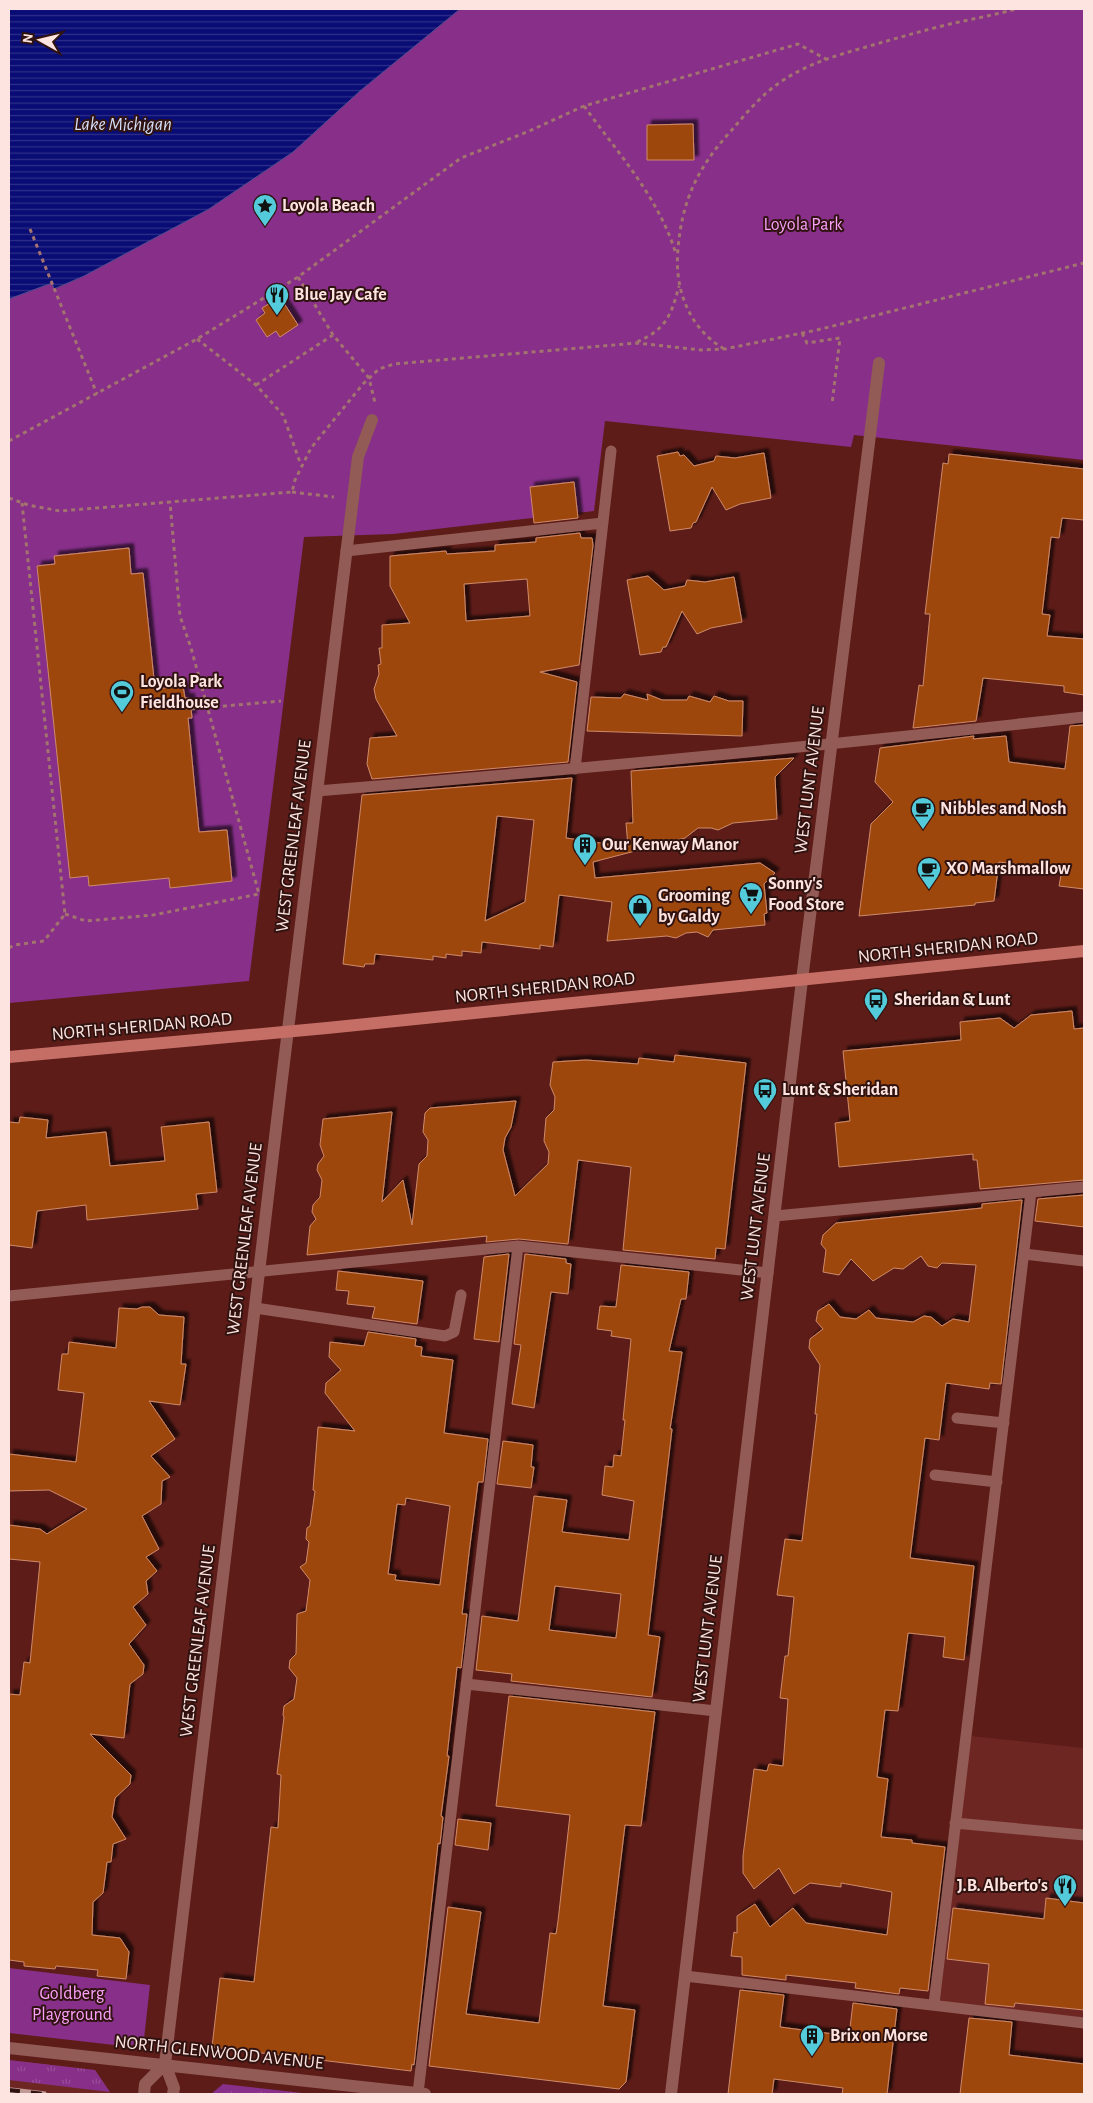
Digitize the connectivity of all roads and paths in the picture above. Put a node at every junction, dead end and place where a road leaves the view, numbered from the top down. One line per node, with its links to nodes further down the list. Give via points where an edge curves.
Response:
1 (1016, 9): 2 (path, via 917,32)
2 (826, 59): 3 (path, via 798,44); 5 (path, via 784,79 756,102 724,138 688,194 680,222)
3 (584, 106): 5 (path, via 642,184 670,234); 7 (path, via 461,158)
4 (30, 229): 17 (path)
5 (677, 257): 8 (path)
6 (1084, 263): 9 (path)
7 (298, 277): 10 (path); 11 (path)
8 (679, 285): 12 (path, via 674,306 661,328); 13 (path, via 697,326 709,340)
9 (802, 333): 13 (path); 18 (path, via 807,343 840,338)
10 (332, 335): 15 (path); 16 (path)
11 (197, 339): 16 (path); 17 (path)
12 (637, 343): 13 (path, via 701,350); 15 (path, via 394,364 379,369)
13 (725, 349)
14 (879, 363): 35 (street, WEST LUNT AVENUE)
15 (369, 378): 19 (path); 23 (path, via 311,448)
16 (256, 385): 23 (path, via 283,415)
17 (97, 394): 21 (path)
18 (832, 404)
19 (376, 406)
20 (372, 420): 26 (street, WEST GREENLEAF AVENUE, via 358,457)
21 (9, 442)
22 (611, 451): 29 (lane)
23 (301, 466): 24 (path)
24 (292, 492): 26 (path); 27 (path)
25 (9, 498): 28 (path)
26 (353, 499): 30 (street, WEST GREENLEAF AVENUE)
27 (170, 502): 28 (path, via 60,510); 32 (path, via 180,616)
28 (22, 503): 38 (path)
29 (603, 522): 30 (lane); 36 (lane)
30 (346, 550): 37 (street, WEST GREENLEAF AVENUE)
31 (281, 700): 32 (path)
32 (206, 706): 33 (path); 38 (path, via 259,894 152,914 86,922)
33 (191, 709)
34 (1084, 717): 35 (lane)
35 (832, 744): 36 (lane); 41 (street, WEST LUNT AVENUE)
36 (576, 769): 37 (lane)
37 (317, 791): 42 (street, WEST GREENLEAF AVENUE)
38 (64, 914): 39 (path, via 44,941)
39 (9, 948)
40 (1084, 952): 41 (main road, NORTH SHERIDAN ROAD)
41 (802, 980): 42 (main road, NORTH SHERIDAN ROAD); 46 (street, WEST LUNT AVENUE)
42 (288, 1032): 43 (main road, NORTH SHERIDAN ROAD); 50 (street, WEST GREENLEAF AVENUE)
43 (9, 1057)
44 (1084, 1187): 45 (lane)
45 (1031, 1192): 46 (lane); 48 (lane)
46 (774, 1216): 51 (street, WEST LUNT AVENUE)
47 (518, 1246): 50 (lane); 51 (lane); 59 (lane)
48 (1024, 1254): 49 (lane); 56 (lane)
49 (1084, 1261)
50 (259, 1270): 52 (lane); 54 (street, WEST GREENLEAF AVENUE)
51 (768, 1273): 60 (street, WEST LUNT AVENUE)
52 (9, 1296)
53 (461, 1296): 54 (lane, via 454,1332 445,1336)
54 (255, 1308): 67 (street, WEST GREENLEAF AVENUE)
55 (957, 1418): 56 (lane)
56 (1004, 1423): 58 (lane)
57 (935, 1475): 58 (lane)
58 (996, 1482): 61 (lane)
59 (466, 1684): 60 (lane); 70 (lane)
60 (716, 1711): 63 (street, WEST LUNT AVENUE)
61 (955, 1823): 62 (lane); 64 (lane)
62 (1084, 1834)
63 (685, 1976): 64 (lane); 71 (street, WEST LUNT AVENUE)
64 (934, 2004): 65 (lane)
65 (1084, 2023)
66 (9, 2048): 67 (street, NORTH GLENWOOD AVENUE)
67 (165, 2064): 68 (street, via 145,2084); 69 (street, WEST GREENLEAF AVENUE, via 174,2088); 70 (street, NORTH GLENWOOD AVENUE)
68 (144, 2094)
69 (173, 2094)
70 (422, 2094)
71 (671, 2094)

